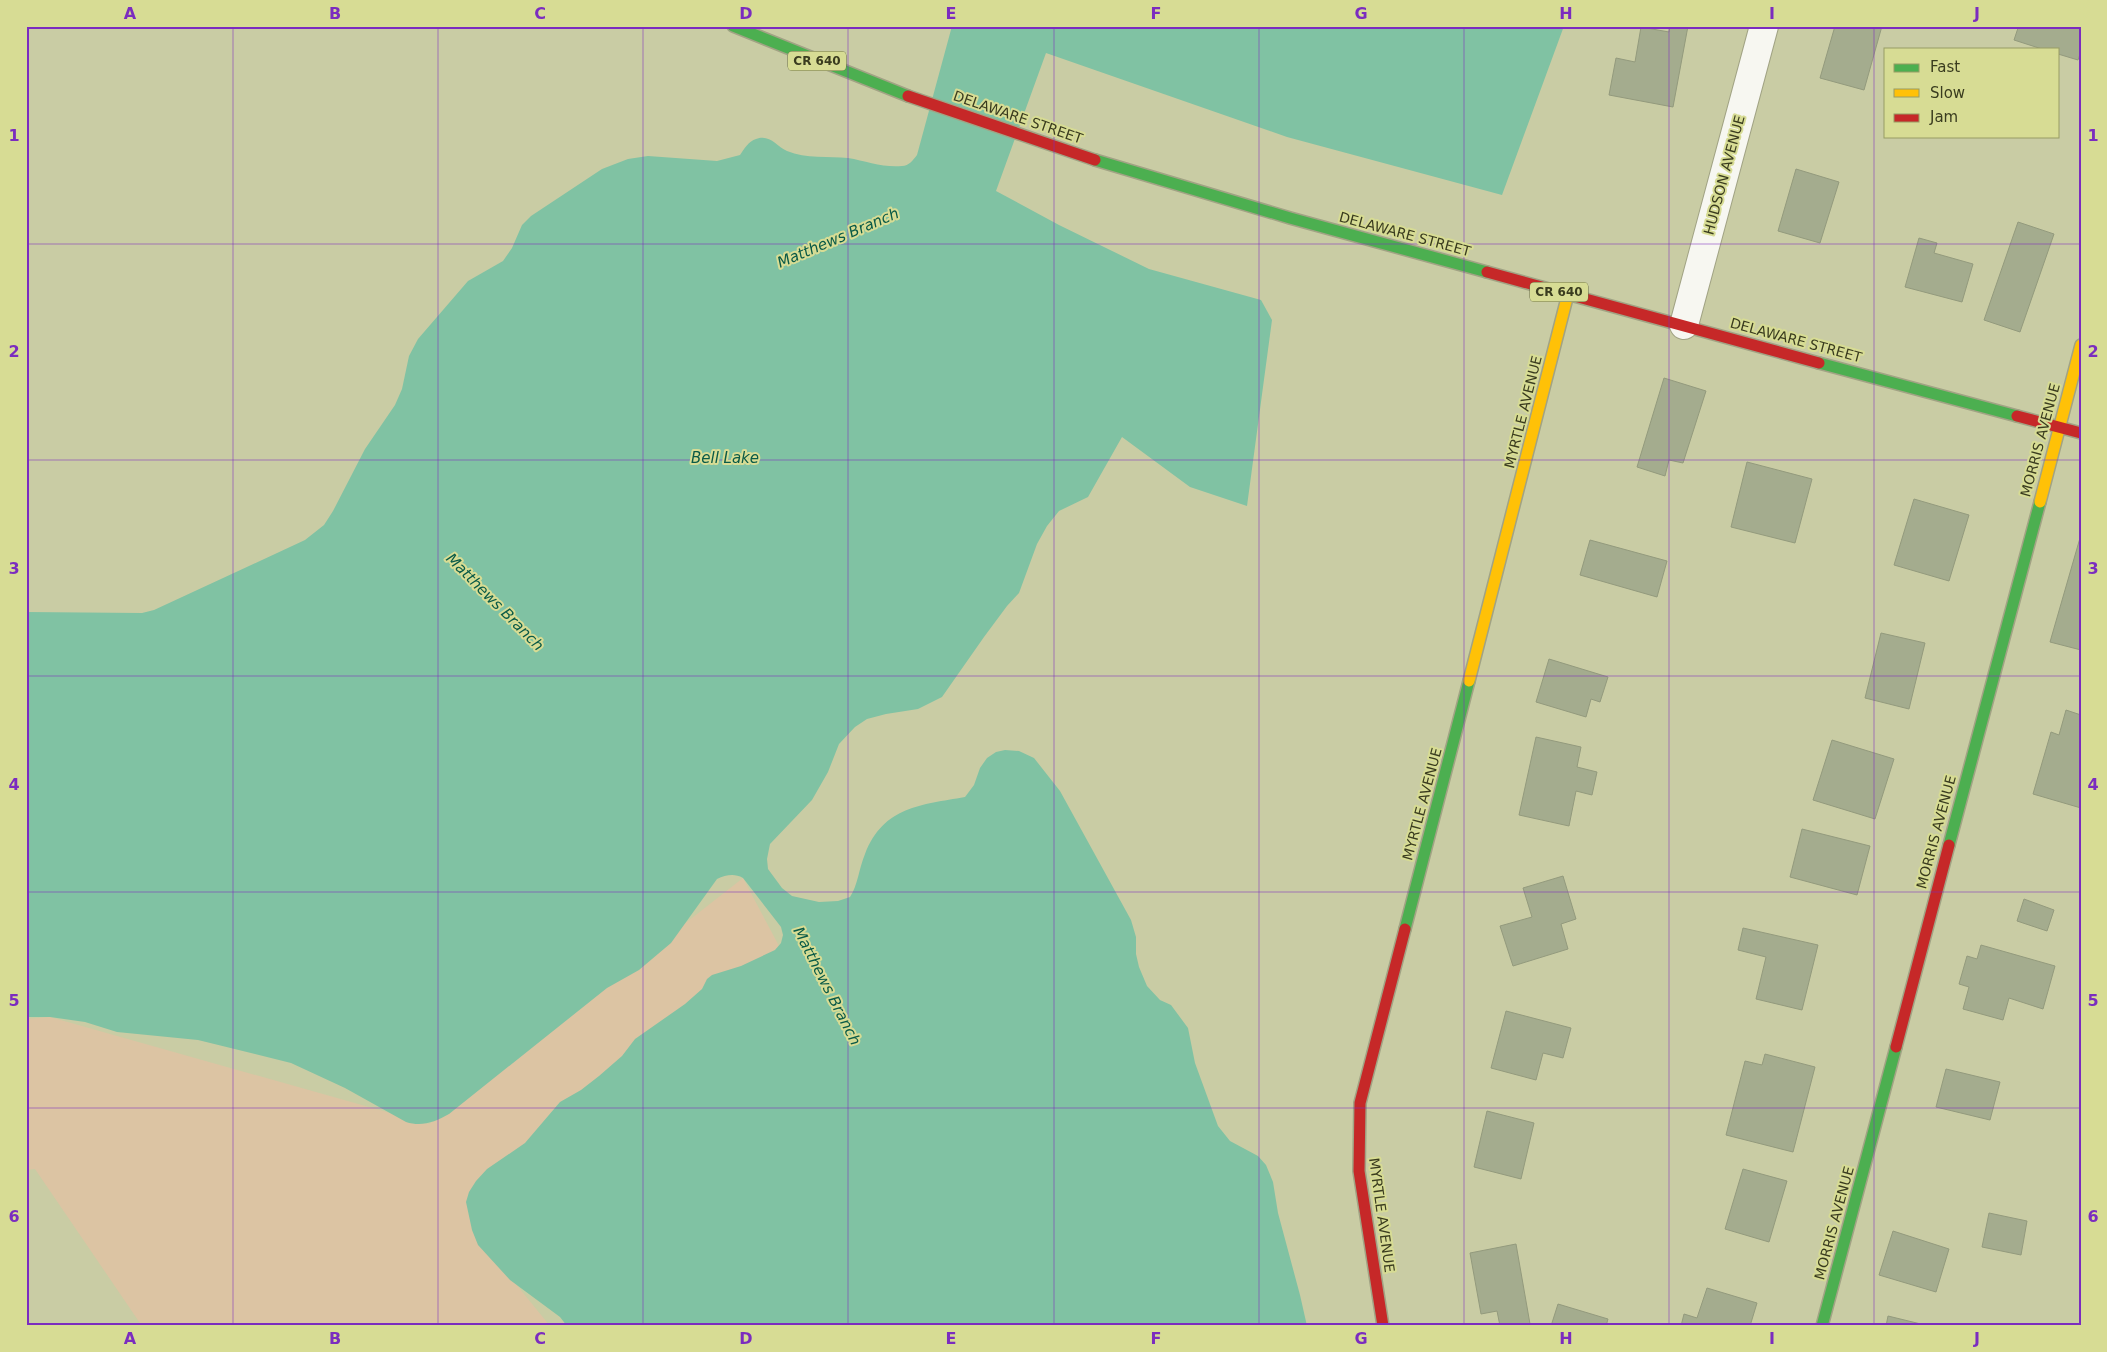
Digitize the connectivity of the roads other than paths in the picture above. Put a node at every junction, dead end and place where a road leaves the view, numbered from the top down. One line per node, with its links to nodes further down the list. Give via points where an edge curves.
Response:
1 (733, 26): 3 (street, DELAWARE STREET / CR 640, via 902,93 1040,142 1318,226)
2 (1764, 26): 4 (street, HUDSON AVENUE)
3 (1568, 294): 4 (street, DELAWARE STREET / CR 640); 8 (street, MYRTLE AVENUE, via 1360,1103 1358,1172)
4 (1684, 324): 6 (street, DELAWARE STREET / CR 640)
5 (2081, 345): 6 (street, MORRIS AVENUE)
6 (2058, 427): 7 (street, DELAWARE STREET / CR 640); 9 (street, MORRIS AVENUE)
7 (2081, 433)
8 (1383, 1326)
9 (1822, 1326)

